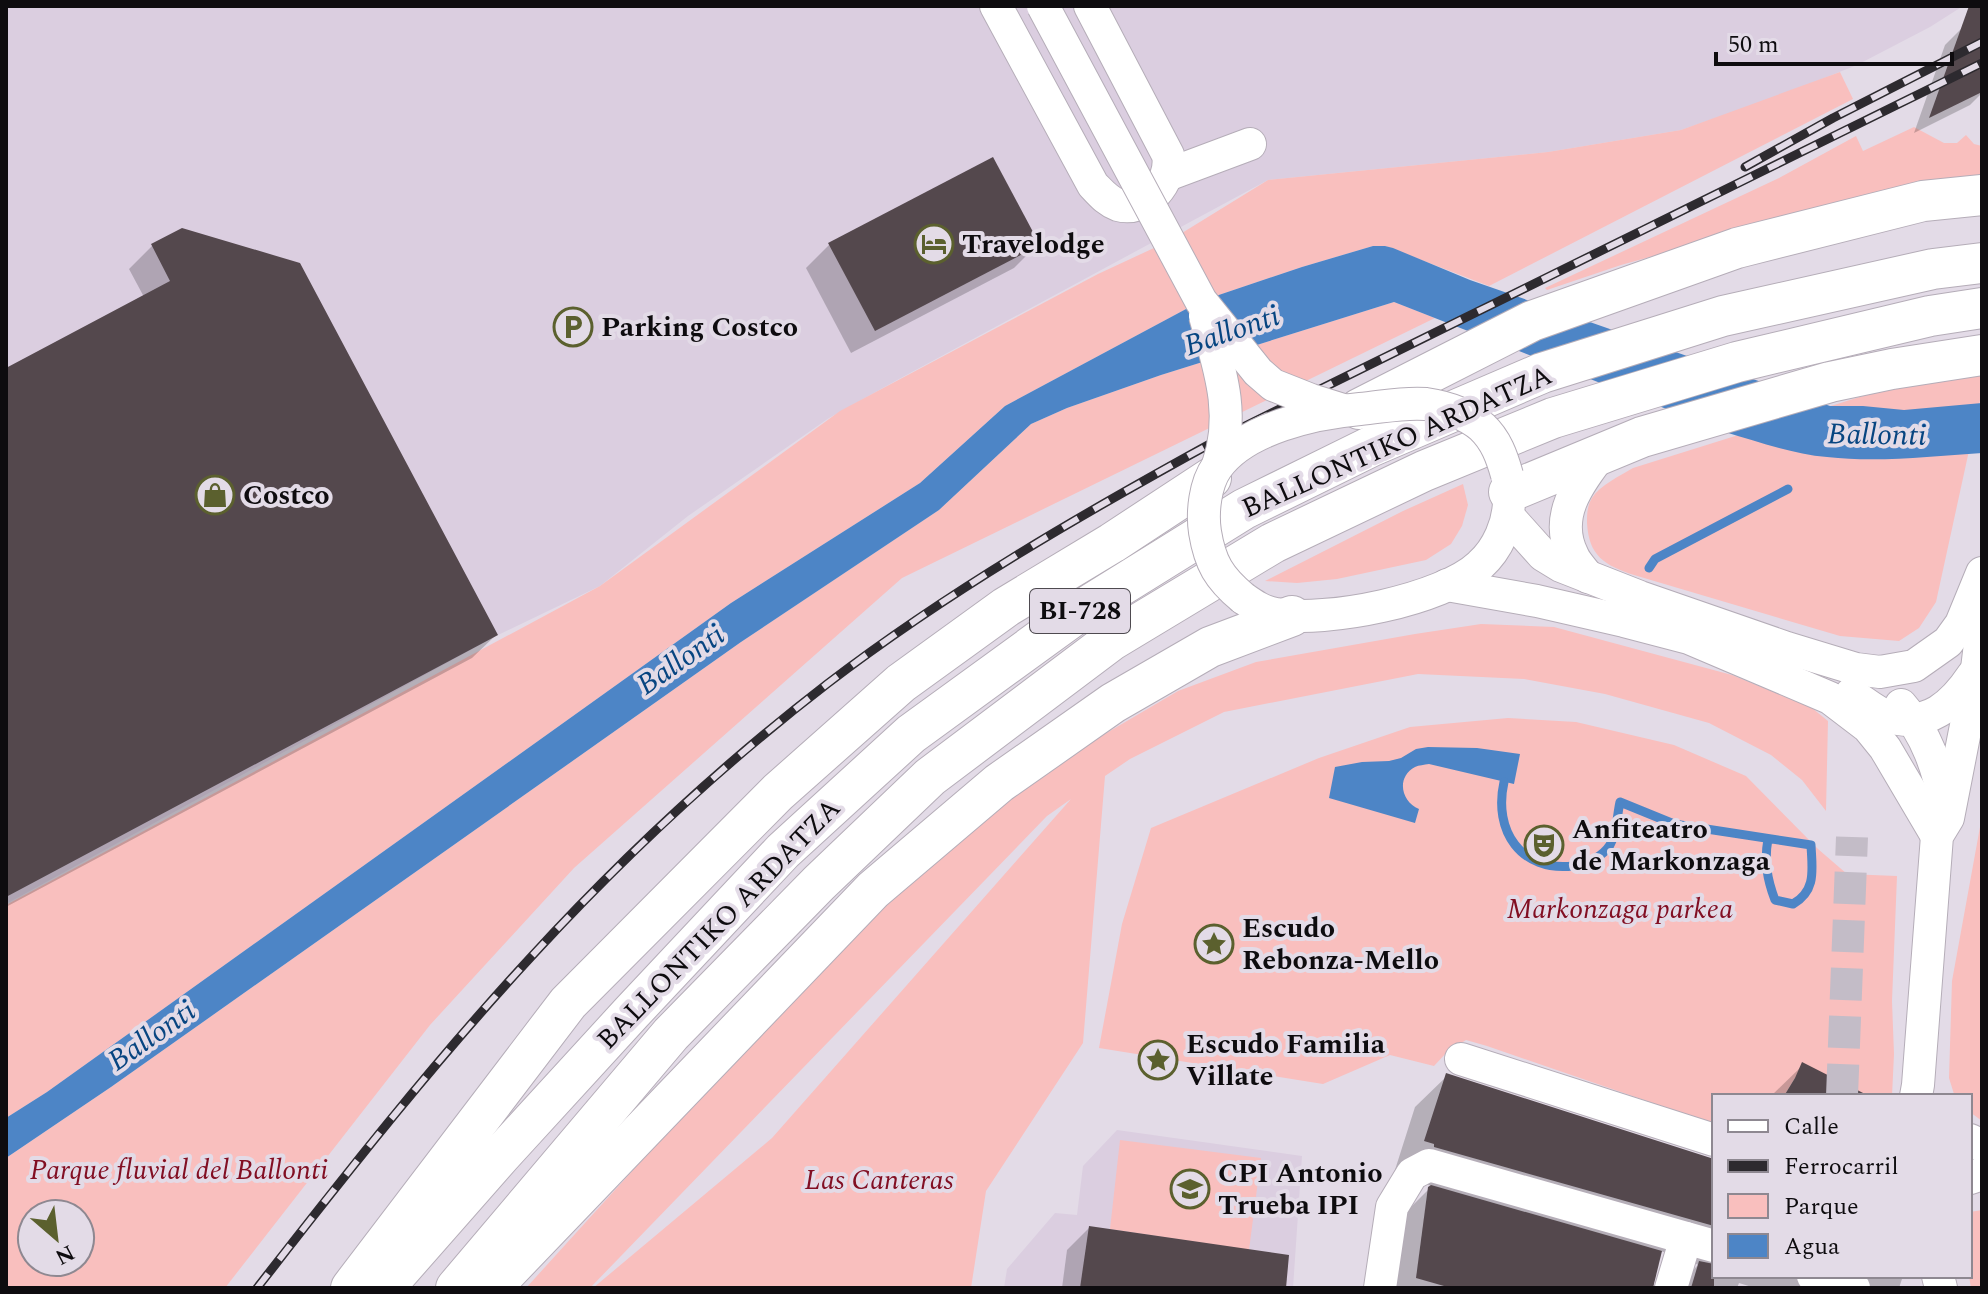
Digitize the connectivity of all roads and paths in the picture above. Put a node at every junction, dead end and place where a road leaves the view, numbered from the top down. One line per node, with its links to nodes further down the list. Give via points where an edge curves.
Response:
1 (996, 6): 5 (street, via 1093,185 1106,199 1121,206 1135,204 1158,191)
2 (1043, 6): 8 (street, bridge)
3 (1090, 6): 5 (street, via 1164,147 1170,165)
4 (1250, 144): 5 (street)
5 (1167, 175)
6 (1982, 195): 11 (main road, via 1923,201 1737,248 1532,321)
7 (1982, 263): 31 (main road, BALLONTIKO ARDATZA / BI-728, via 1723,316 1542,373 1372,446 1244,509 1080,611 911,734 783,851)
8 (1201, 301): 11 (street, bridge, via 1273,385); 13 (street, bridge, via 1224,384 1226,444)
9 (1982, 308): 32 (main road, BALLONTIKO ARDATZA / BI-728, via 1737,362 1553,418 1424,471 1273,543 1112,640 930,777 819,883 671,1034)
10 (1982, 355): 12 (main road, via 1830,382)
11 (1351, 409): 13 (street, bridge, via 1262,433); 14 (street, bridge, via 1425,404 1471,419 1502,456)
12 (1601, 454): 14 (main road); 16 (street, via 1575,490 1564,517 1573,556)
13 (1215, 472): 18 (street, bridge, via 1204,527 1211,561 1230,588 1257,608); 30 (main road, via 1006,607 901,683 778,792 568,1003)
14 (1508, 494): 16 (street, via 1543,555); 17 (street, via 1501,537 1480,566)
15 (1982, 573): 21 (street, via 1948,642 1914,666)
16 (1588, 577): 21 (street, via 1772,643)
17 (1447, 585): 18 (street, via 1407,601 1347,613); 21 (street, via 1624,621)
18 (1292, 616): 33 (main road, via 1210,647 1113,703 999,783 873,890)
19 (1982, 627): 20 (street)
20 (1977, 669): 22 (street, via 1941,711); 23 (street)
21 (1836, 677): 22 (street, via 1882,714); 23 (street)
22 (1905, 714): 23 (street, via 1925,738 1935,763)
23 (1942, 827): 25 (street)
24 (1461, 1059): 26 (street)
25 (1921, 1091)
26 (1712, 1139)
27 (1700, 1242): 29 (street, via 1429,1165 1412,1174 1392,1207); 34 (street)
28 (1820, 1278): 35 (street)
29 (1384, 1287)
30 (351, 1288)
31 (384, 1288)
32 (456, 1288)
33 (491, 1288)
34 (1671, 1288)
35 (1854, 1288)

